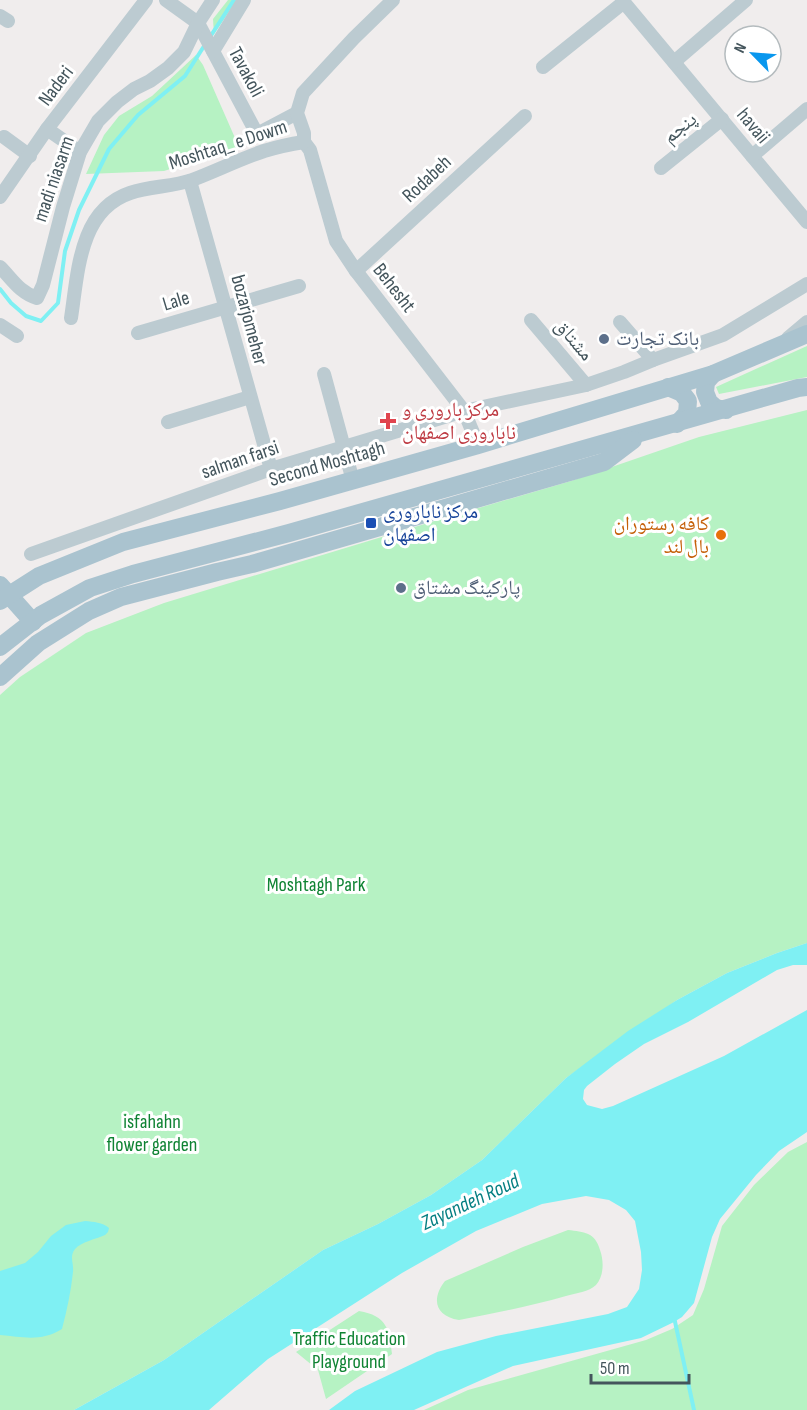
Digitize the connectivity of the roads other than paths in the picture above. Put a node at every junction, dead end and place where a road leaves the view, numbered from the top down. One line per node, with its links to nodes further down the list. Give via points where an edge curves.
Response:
1 (146, 0): 16 (street, Naderi)
2 (166, 0): 8 (street, Tavakoli)
3 (213, 0): 8 (street, madi niasarm)
4 (244, 0): 9 (street)
5 (393, 0): 13 (street, Moshtaq_ e Dowm, via 307,88)
6 (746, 0): 10 (street)
7 (623, 1): 10 (street, havaii); 11 (street)
8 (198, 23): 9 (street, Tavakoli); 19 (street, madi niasarm, via 184,52 168,68 117,102 98,121)
9 (213, 51): 13 (street, Tavakoli, via 257,134)
10 (674, 62): 15 (street, havaii)
11 (543, 67)
12 (807, 109): 21 (street)
13 (297, 113): 18 (street, Moshtaq_ e Dowm)
14 (525, 116): 27 (street, Rodabeh)
15 (722, 119): 21 (street, havaii); 22 (street, پنجم)
16 (48, 129): 19 (street); 20 (street, Naderi)
17 (4, 137): 20 (street)
18 (304, 142): 23 (street, Moshtaq_ e Dowm, via 265,151); 27 (street, Behesht, via 310,150 336,241)
19 (80, 152): 26 (street, madi niasarm, via 37,298 25,294)
20 (30, 156): 24 (street, Naderi)
21 (752, 156): 25 (street, havaii)
22 (661, 168)
23 (190, 181): 30 (street, bozarjomeher); 31 (street, Moshtaq_ e Dowm, via 130,193 111,201 97,215 81,256)
24 (3, 188)
25 (806, 219)
26 (0, 267)
27 (356, 271): 48 (street, Behesht)
28 (807, 284): 40 (street, salman farsi, via 723,335)
29 (299, 286): 30 (street, Lale)
30 (225, 307): 36 (street, Lale); 46 (street, bozarjomeher)
31 (71, 318)
32 (531, 320): 43 (street, مشتاق)
33 (620, 322): 40 (street)
34 (807, 322): 39 (street)
35 (0, 325): 38 (street)
36 (138, 333)
37 (807, 334): 39 (main road, Second Moshtagh)
38 (17, 336)
39 (776, 347): 42 (main road, Second Moshtagh)
40 (653, 360): 43 (street, salman farsi)
41 (324, 374): 53 (street)
42 (713, 374): 44 (main road, Second Moshtagh); 47 (main road, via 706,382 705,392 709,402)
43 (586, 385): 48 (street, salman farsi)
44 (668, 387): 50 (main road, via 682,393 688,401 687,413); 52 (main road, Second Moshtagh)
45 (807, 387): 47 (main road)
46 (250, 397): 49 (street); 54 (street, bozarjomeher)
47 (726, 410): 50 (main road)
48 (464, 411): 52 (street, Behesht); 53 (street, salman farsi)
49 (168, 422)
50 (677, 424): 51 (main road)
51 (642, 434): 60 (main road, via 133,574 90,588); 62 (main road, via 604,462 252,564 121,597 88,611 38,643)
52 (478, 445): 55 (main road, Second Moshtagh)
53 (344, 448): 54 (street, salman farsi); 55 (street)
54 (271, 469): 56 (street, salman farsi)
55 (352, 480): 58 (main road, Second Moshtagh, via 123,542)
56 (31, 554)
57 (0, 576): 58 (main road)
58 (39, 576): 59 (main road, Second Moshtagh)
59 (3, 594): 60 (main road)
60 (33, 622): 61 (main road)
61 (2, 641)
62 (0, 677)

